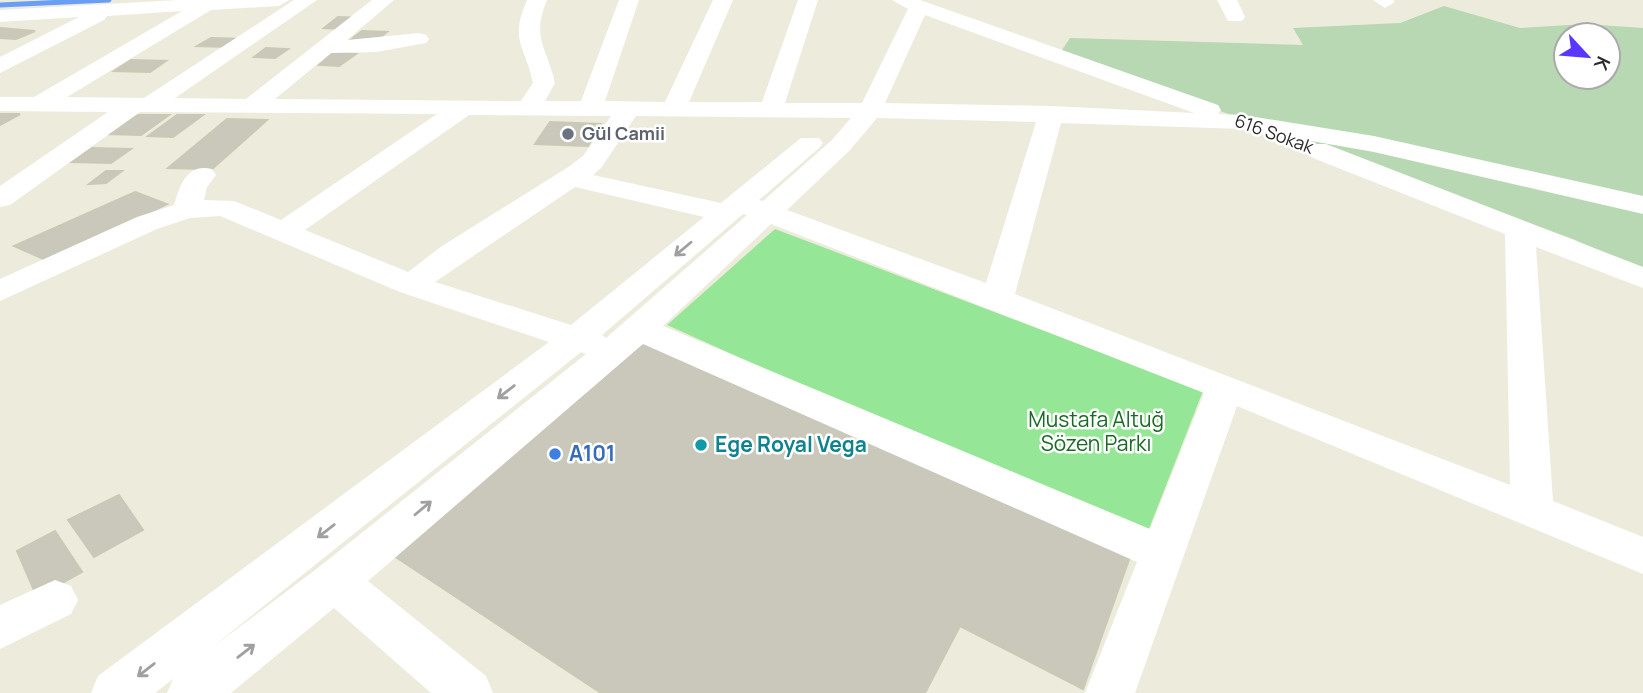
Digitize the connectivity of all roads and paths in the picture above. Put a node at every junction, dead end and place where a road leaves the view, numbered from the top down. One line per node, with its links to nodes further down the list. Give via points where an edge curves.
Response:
1 (279, 0): 9 (street)
2 (307, 0): 15 (street)
3 (384, 0): 13 (street)
4 (537, 0): 20 (street, via 525,34 544,83)
5 (629, 0): 21 (street)
6 (723, 0): 23 (street)
7 (808, 0): 24 (street)
8 (910, 3): 25 (street); 27 (street, 616 Sokak)
9 (208, 4): 10 (street); 17 (street)
10 (109, 10): 11 (street); 14 (street)
11 (6, 18)
12 (419, 39): 13 (street)
13 (326, 47): 18 (street)
14 (0, 66)
15 (144, 103): 17 (street); 18 (street); 31 (street)
16 (0, 104): 17 (street)
17 (39, 104): 28 (street)
18 (254, 104): 19 (street)
19 (466, 106): 20 (street); 36 (street)
20 (529, 107): 21 (street)
21 (591, 107): 22 (street)
22 (629, 108): 23 (street); 30 (street, via 592,162)
23 (674, 108): 24 (street)
24 (771, 110): 25 (street)
25 (859, 111): 26 (street); 33 (street, via 841,145)
26 (1051, 113): 27 (street); 40 (street)
27 (1243, 122): 32 (street, via 1374,144); 35 (street, 616 Sokak)
28 (0, 127)
29 (202, 175): 34 (street, via 193,187)
30 (576, 175): 33 (street); 38 (street)
31 (0, 199)
32 (1643, 205)
33 (744, 209): 40 (street); 41 (street, one-way to 41); 42 (street)
34 (187, 210): 36 (street, via 224,207); 39 (street, via 147,223)
35 (1520, 230): 37 (street, 616 Sokak); 44 (street)
36 (283, 232): 38 (street)
37 (1643, 278)
38 (411, 285): 41 (street)
39 (0, 291)
40 (997, 301): 43 (street)
41 (576, 338): 42 (street); 50 (street, one-way to 50)
42 (626, 340): 45 (street); 47 (street, one-way to 42)
43 (1225, 387): 44 (street); 45 (street)
44 (1532, 512): 46 (street)
45 (1164, 554): 53 (street)
46 (1643, 556)
47 (335, 581): 51 (street, one-way to 47); 52 (street)
48 (55, 600): 49 (street)
49 (0, 628)
50 (116, 693)
51 (192, 693)
52 (468, 693)
53 (1110, 693)

